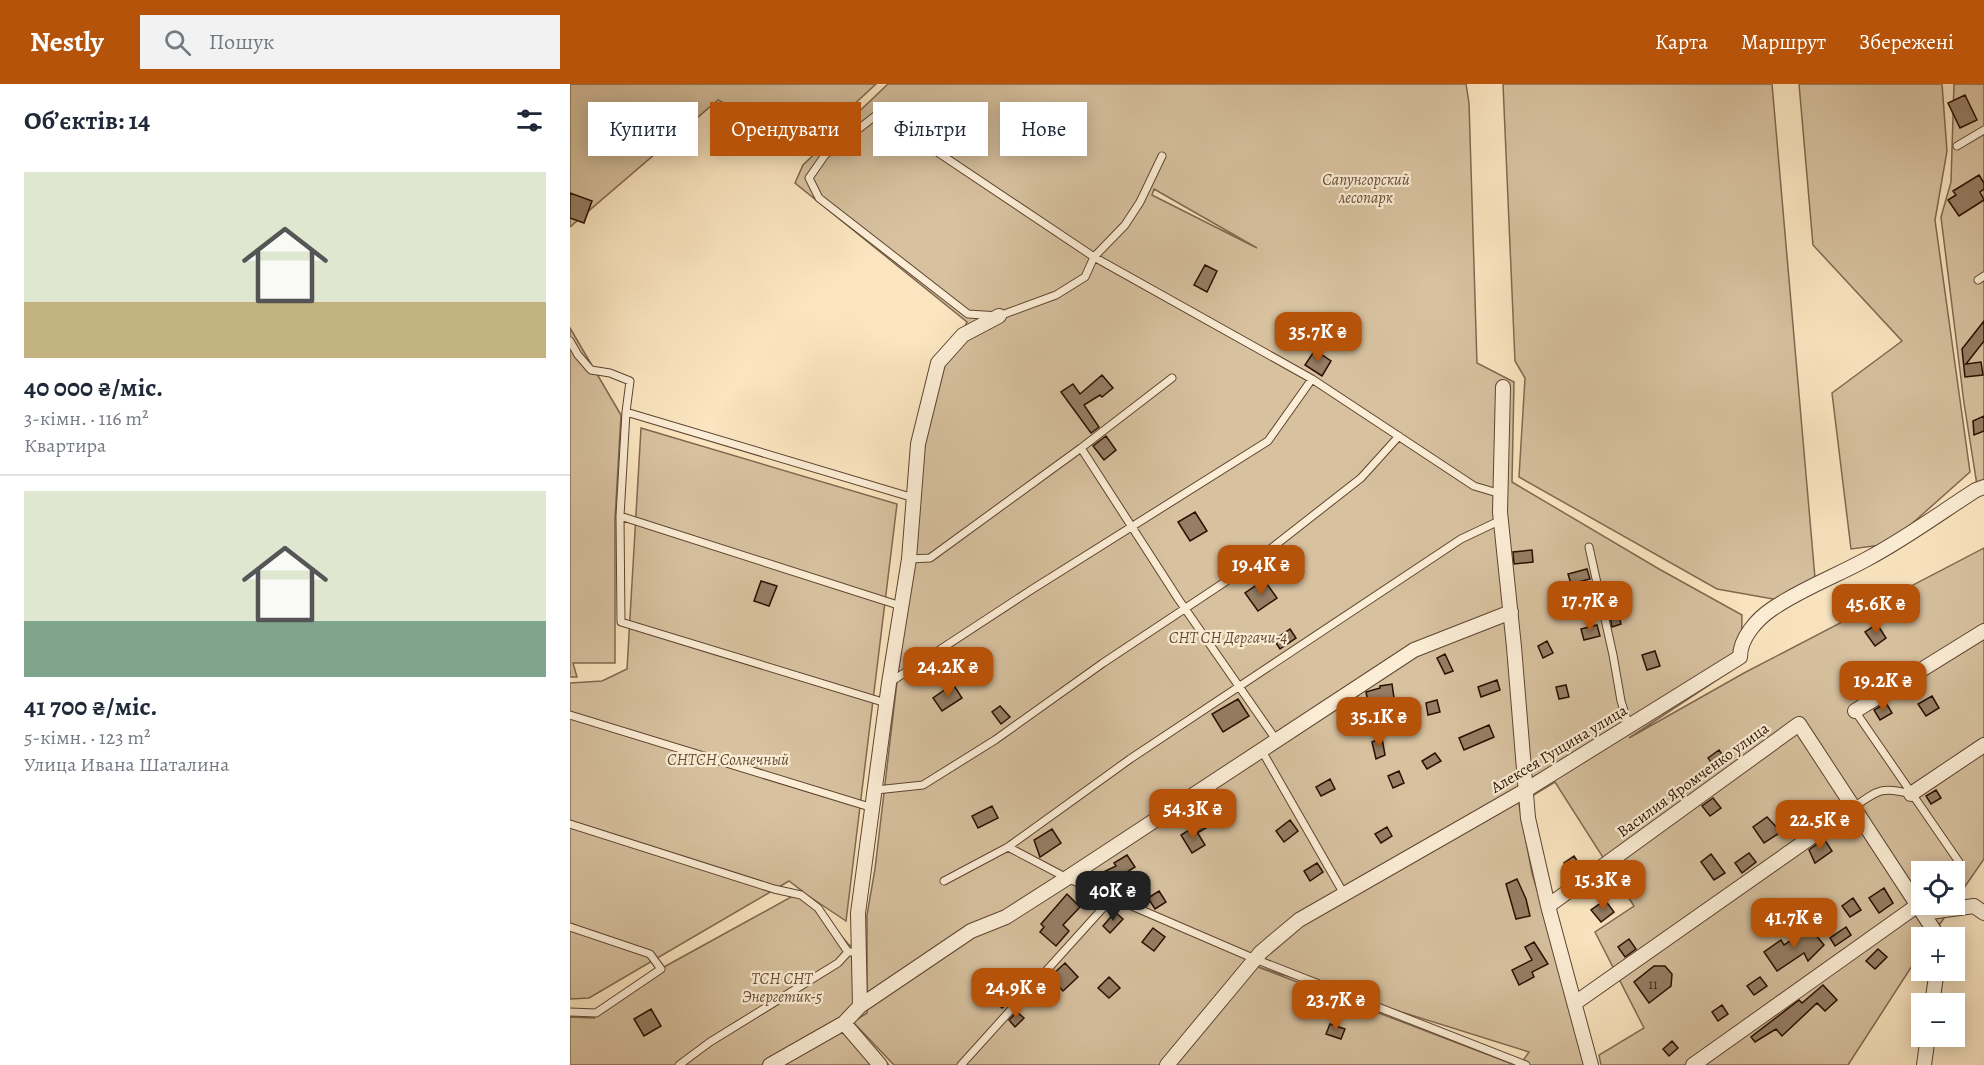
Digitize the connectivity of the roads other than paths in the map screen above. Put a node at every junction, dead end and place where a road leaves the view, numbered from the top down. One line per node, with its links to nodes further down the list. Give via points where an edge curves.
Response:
1 (1984, 130): 2 (lane)
2 (1957, 146)
3 (1162, 156): 4 (lane, via 1125,225)
4 (1094, 257): 5 (lane, via 1085,277 1056,295); 5 (lane, via 879,113 825,155 809,178 819,198 968,314); 8 (lane)
5 (999, 316): 15 (street, via 963,334 938,363 918,444)
6 (570, 341): 10 (lane, via 591,370 630,381)
7 (1172, 378): 12 (lane)
8 (1312, 379): 11 (lane); 18 (lane, via 1268,441)
9 (1503, 387): 14 (street)
10 (626, 412): 15 (lane); 16 (lane)
11 (1399, 436): 14 (lane, via 1474,486); 22 (lane, via 1361,478 1246,568)
12 (1081, 448): 18 (lane); 20 (lane, via 930,558)
13 (1984, 487): 30 (street, Алексея Гущина улица, via 1900,541 1772,609 1740,645 1740,657)
14 (1501, 494): 17 (street)
15 (914, 498): 20 (street)
16 (620, 516): 21 (lane); 27 (lane, via 621,622)
17 (1501, 520): 23 (street); 26 (lane, via 1461,539)
18 (1131, 526): 22 (lane); 25 (lane)
19 (1588, 547): 30 (lane)
20 (909, 560): 21 (street)
21 (901, 606): 25 (street)
22 (1184, 608): 26 (lane); 34 (lane, via 995,740 923,785)
23 (1511, 612): 31 (street, via 1414,650); 35 (street)
24 (1984, 631): 28 (street)
25 (889, 683): 27 (street)
26 (1238, 687): 31 (lane); 40 (lane)
27 (886, 703): 34 (street)
28 (1855, 711): 36 (lane)
29 (570, 715): 38 (lane)
30 (1629, 726): 35 (street, Алексея Гущина улица)
31 (1277, 741): 33 (street)
32 (1984, 745): 36 (street)
33 (1262, 751): 42 (street); 45 (lane)
34 (876, 790): 38 (street)
35 (1526, 790): 45 (street, Алексея Гущина улица); 47 (street, via 1528,818)
36 (1911, 794): 37 (lane, via 1895,790 1875,792); 41 (lane)
37 (1854, 807): 44 (street); 47 (street, Василия Яромченко улица, via 1799,724); 54 (street)
38 (873, 808): 52 (street)
39 (570, 824): 52 (lane, via 801,895 818,908)
40 (1008, 847): 42 (lane); 43 (lane)
41 (1958, 861)
42 (1067, 878): 46 (lane); 55 (street, via 1006,917 971,931)
43 (944, 881)
44 (1911, 892)
45 (1344, 894): 53 (street, Алексея Гущина улица, via 1299,920)
46 (1112, 898): 53 (lane); 62 (lane)
47 (1548, 906): 54 (street)
48 (1965, 906): 49 (street, via 1974,906)
49 (1984, 913)
50 (1911, 914): 66 (street)
51 (570, 927): 56 (lane, via 650,954 661,969 596,1013)
52 (854, 952): 55 (street); 59 (lane)
53 (1255, 959): 63 (street, Алексея Гущина улица); 64 (lane)
54 (1575, 1003): 65 (street)
55 (860, 1006): 57 (street)
56 (570, 1012)
57 (844, 1023): 60 (street); 61 (street)
58 (1926, 1047): 67 (street)
59 (679, 1065)
60 (770, 1065)
61 (880, 1065)
62 (961, 1065)
63 (1167, 1065)
64 (1526, 1065)
65 (1591, 1065)
66 (1693, 1065)
67 (1924, 1065)

